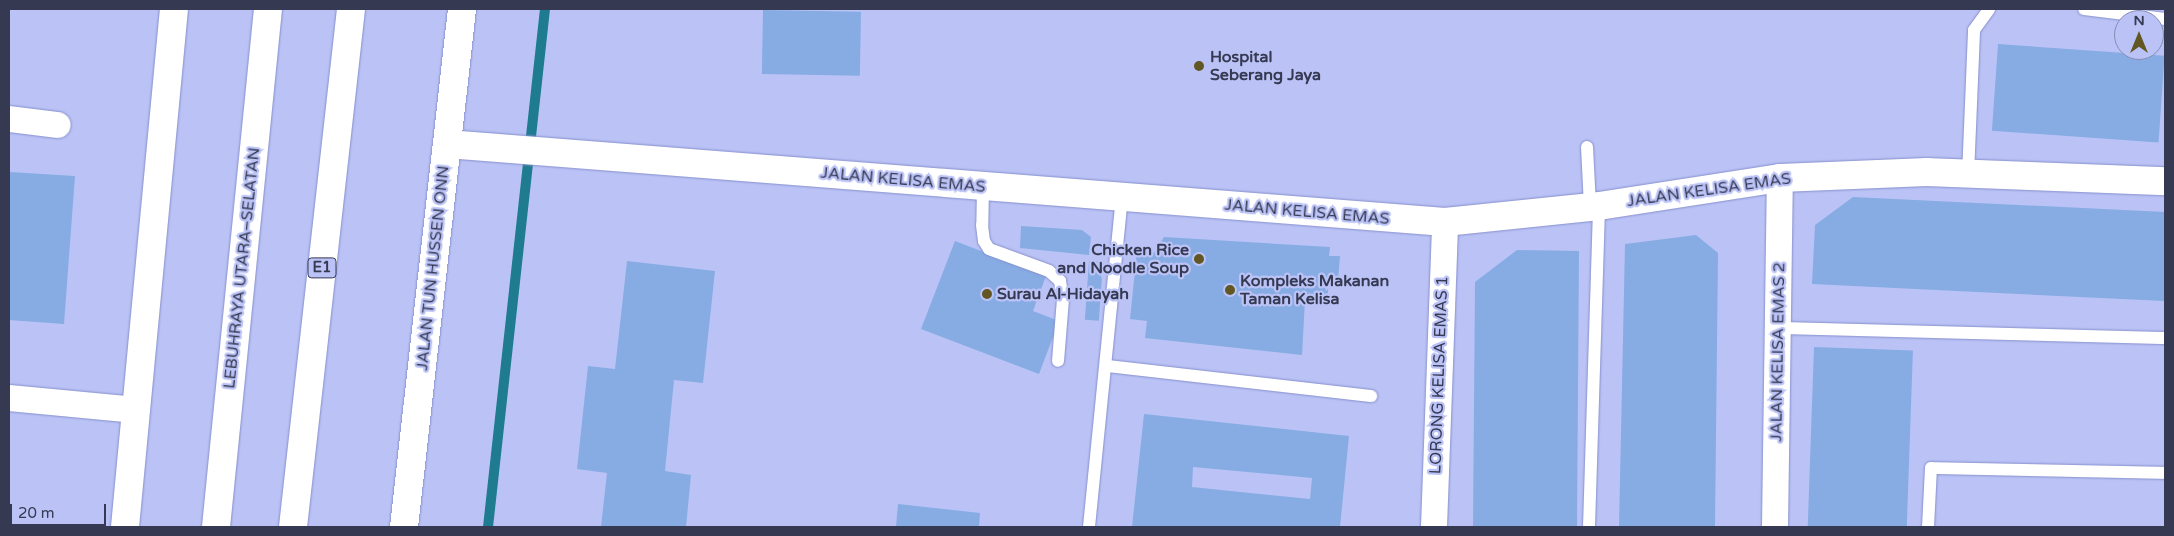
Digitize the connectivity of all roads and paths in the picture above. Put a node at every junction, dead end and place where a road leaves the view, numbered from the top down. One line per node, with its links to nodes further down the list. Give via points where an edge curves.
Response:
1 (174, 9): 25 (main road)
2 (268, 9): 28 (main road, LEBUHRAYA UTARA–SELATAN)
3 (351, 9): 29 (main road, E1)
4 (462, 9): 10 (main road, JALAN TUN HUSSEN ONN)
5 (1989, 9): 12 (lane, via 1974,30)
6 (2084, 9): 7 (lane)
7 (2165, 19)
8 (9, 118): 9 (street)
9 (58, 125)
10 (447, 144): 15 (main road, JALAN KELISA EMAS); 30 (main road, JALAN TUN HUSSEN ONN)
11 (1587, 146): 17 (lane)
12 (1968, 175): 13 (main road, JALAN KELISA EMAS, via 1927,172); 14 (main road, JALAN KELISA EMAS)
13 (1780, 178): 17 (main road, JALAN KELISA EMAS); 19 (street, JALAN KELISA EMAS 2)
14 (2165, 181)
15 (983, 186): 16 (main road, JALAN KELISA EMAS); 21 (lane, via 982,225 984,241 989,249 1049,270 1060,281 1063,299)
16 (1122, 197): 18 (main road, JALAN KELISA EMAS); 22 (lane)
17 (1595, 207): 18 (main road, JALAN KELISA EMAS); 33 (lane)
18 (1445, 222): 32 (street, LORONG KELISA EMAS 1)
19 (1779, 328): 20 (lane); 34 (street, JALAN KELISA EMAS 2)
20 (2165, 338)
21 (1058, 361)
22 (1107, 366): 23 (lane); 31 (lane)
23 (1371, 396)
24 (9, 398): 25 (street)
25 (136, 410): 27 (main road)
26 (2165, 472): 35 (lane, via 1931,468)
27 (125, 527)
28 (216, 527)
29 (293, 527)
30 (404, 527)
31 (1089, 527)
32 (1434, 527)
33 (1589, 527)
34 (1775, 527)
35 (1928, 527)

